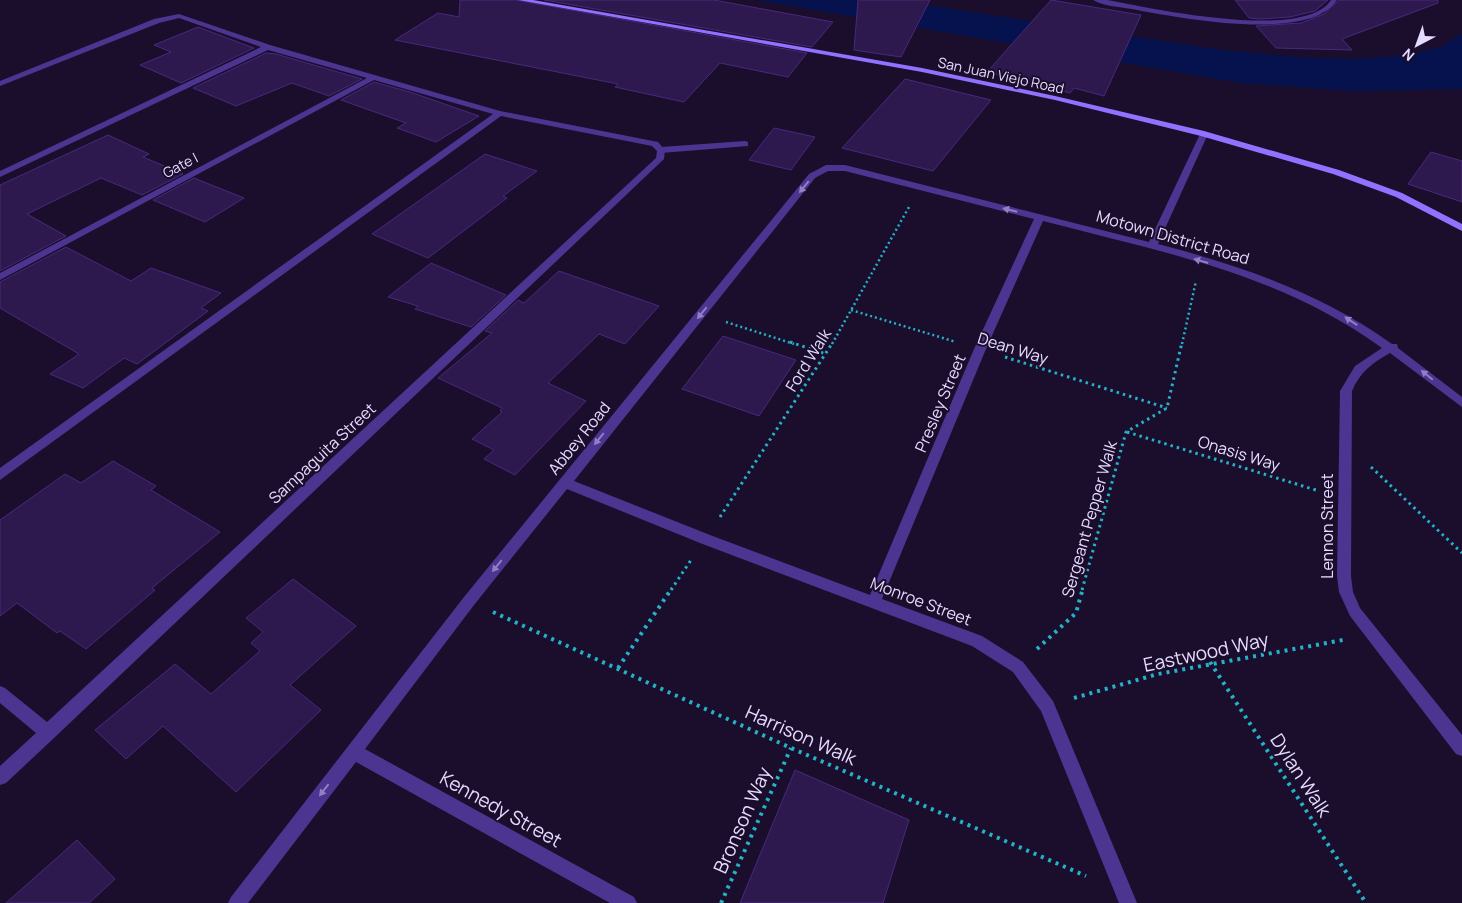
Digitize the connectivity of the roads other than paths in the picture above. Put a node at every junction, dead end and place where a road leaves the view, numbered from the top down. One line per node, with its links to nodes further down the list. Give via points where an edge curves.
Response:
1 (521, 0): 8 (street, San Juan Viejo Road, via 922,70)
2 (1096, 0): 3 (street, via 1212,20 1269,22 1314,14 1327,9)
3 (1334, 0)
4 (267, 47): 5 (street); 6 (street, via 179,16 169,17); 12 (street)
5 (372, 78): 7 (street); 16 (street, Gate I)
6 (0, 84)
7 (499, 113): 10 (street, via 655,144); 19 (street)
8 (1204, 134): 14 (street, San Juan Viejo Road, via 1336,172 1399,195); 15 (street)
9 (744, 144): 10 (street)
10 (661, 150): 23 (street, Sampaguita Street, via 660,159)
11 (845, 168): 13 (street, Motown District Road, one-way to 11); 20 (street, Abbey Road, one-way to 20, via 826,168 812,176)
12 (0, 174)
13 (1040, 217): 15 (street, Motown District Road); 21 (street, Presley Street, via 980,349)
14 (1462, 228)
15 (1152, 246): 17 (street, Motown District Road, one-way to 15, via 1344,316 1298,293)
16 (0, 277)
17 (1392, 347): 18 (street, Motown District Road, one-way to 17); 24 (street, Lennon Street, via 1360,365 1351,376 1346,391 1346,592 1355,612 1372,635)
18 (1462, 403)
19 (0, 475)
20 (564, 482): 21 (street, Monroe Street); 25 (street, Abbey Road, one-way to 25)
21 (874, 602): 27 (street, Monroe Street, via 977,641 1018,667 1046,706)
22 (0, 693): 23 (street)
23 (48, 733): 26 (street, Sampaguita Street)
24 (1462, 748)
25 (354, 752): 28 (street, Abbey Road, one-way to 28); 29 (street, Kennedy Street)
26 (0, 777)
27 (1126, 897)
28 (237, 903)
29 (628, 903)

